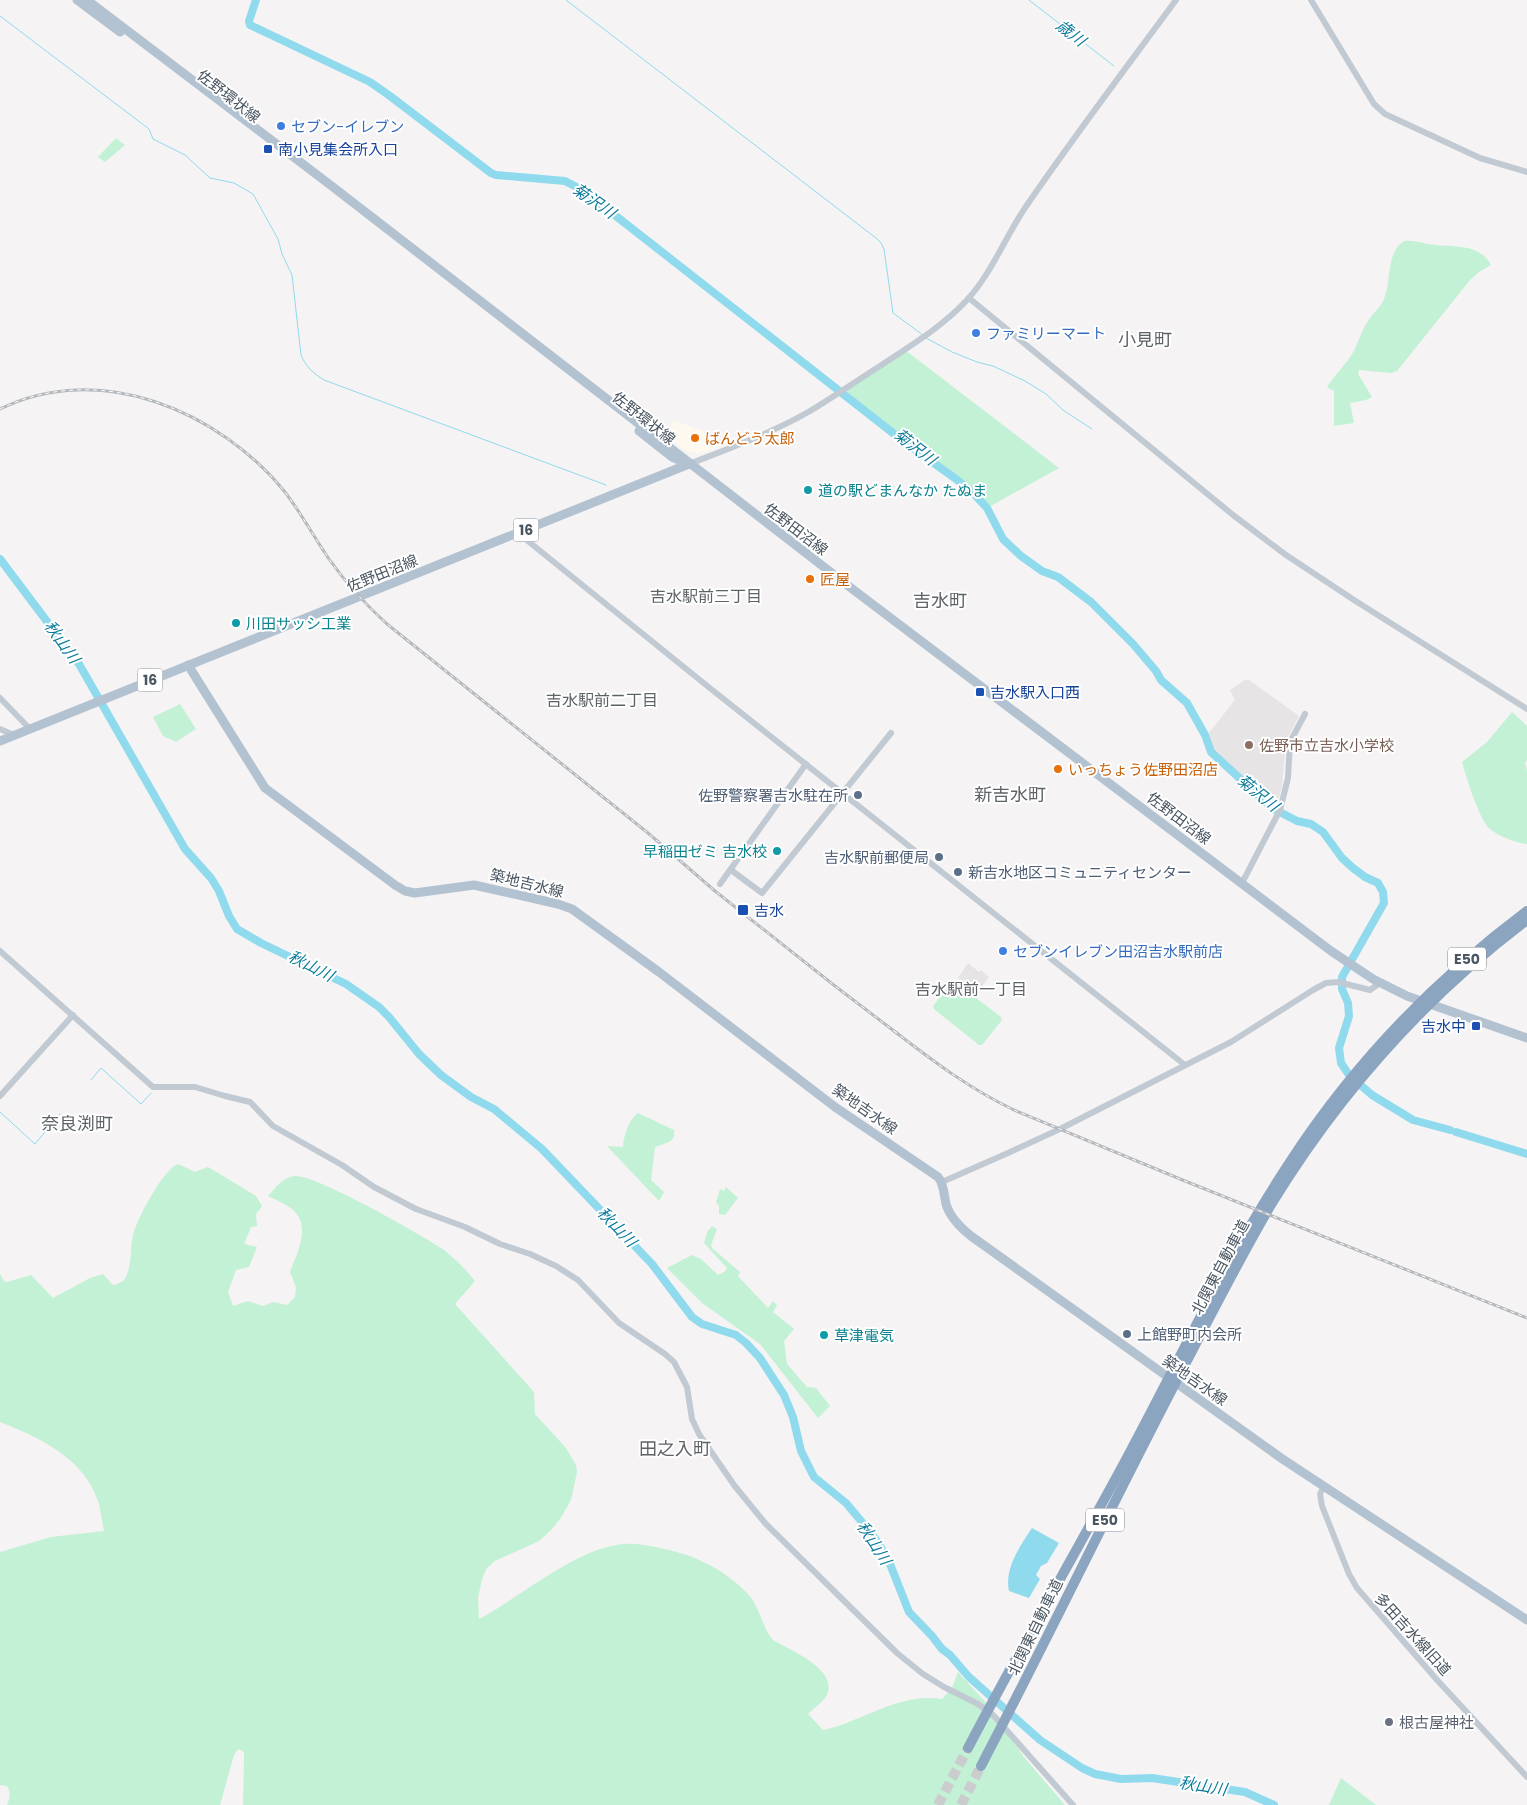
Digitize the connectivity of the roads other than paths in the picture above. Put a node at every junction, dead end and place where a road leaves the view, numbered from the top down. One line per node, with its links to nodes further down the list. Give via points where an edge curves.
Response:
1 (77, 0): 7 (main road, 佐野環状線, via 188,82 672,457)
2 (87, 0): 7 (main road, 佐野環状線)
3 (1176, 0): 6 (street, via 1026,207)
4 (1311, 0): 5 (street, via 1374,104 1385,114 1480,158)
5 (1527, 172)
6 (969, 298): 7 (street, via 945,321 810,411 741,444); 11 (street, via 1286,555)
7 (689, 464): 8 (main road, 佐野田沼線 / 16); 21 (main road, 佐野田沼線)
8 (518, 533): 9 (main road, 佐野田沼線 / 16); 18 (street)
9 (188, 665): 13 (main road, 佐野田沼線 / 16); 32 (main road, 築地吉水線, via 265,788 399,888 419,893 474,885 568,907 659,972 835,1107)
10 (0, 698): 13 (street)
11 (1527, 709)
12 (1305, 714): 21 (street, via 1290,742 1288,778 1280,810)
13 (30, 728): 16 (main road, 佐野田沼線 / 16)
14 (0, 729): 16 (street)
15 (891, 733): 19 (street)
16 (14, 735): 17 (main road, 佐野田沼線 / 16)
17 (0, 741)
18 (806, 764): 19 (street); 20 (street)
19 (842, 793): 20 (street, via 762,893); 30 (street)
20 (731, 870): 22 (street)
21 (1242, 883): 26 (main road, 佐野田沼線, via 1331,951)
22 (720, 884)
23 (1527, 911): 27 (highway, 北関東自動車道 / E50, via 1468,958)
24 (1527, 920): 27 (highway, 北関東自動車道 / E50)
25 (0, 951): 28 (street)
26 (1380, 983): 29 (main road, 佐野田沼線, via 1438,1008); 30 (street, via 1370,990 1338,982 1326,983 1231,1042)
27 (1416, 1012): 33 (highway, 北関東自動車道 / E50, via 1347,1090 1268,1202)
28 (72, 1015): 31 (street); 39 (street, via 153,1087 195,1087 250,1102 273,1126 374,1187 424,1212 530,1254 578,1280 619,1323 674,1362 687,1387 692,1419 699,1434 741,1495 771,1530 917,1670 994,1716)
29 (1527, 1038)
30 (1185, 1065): 32 (street, via 1060,1129)
31 (0, 1096)
32 (942, 1182): 34 (main road, 築地吉水線, via 950,1213 966,1232 1280,1458)
33 (1170, 1385): 36 (highway, 北関東自動車道 / E50, via 1023,1644); 37 (highway, 北関東自動車道 / E50, via 1039,1655)
34 (1324, 1486): 35 (main road, 築地吉水線); 38 (street, 多田吉水線旧道, via 1320,1494 1322,1506 1357,1588)
35 (1527, 1620)
36 (968, 1748)
37 (981, 1766)
38 (1527, 1777)
39 (1073, 1805)

